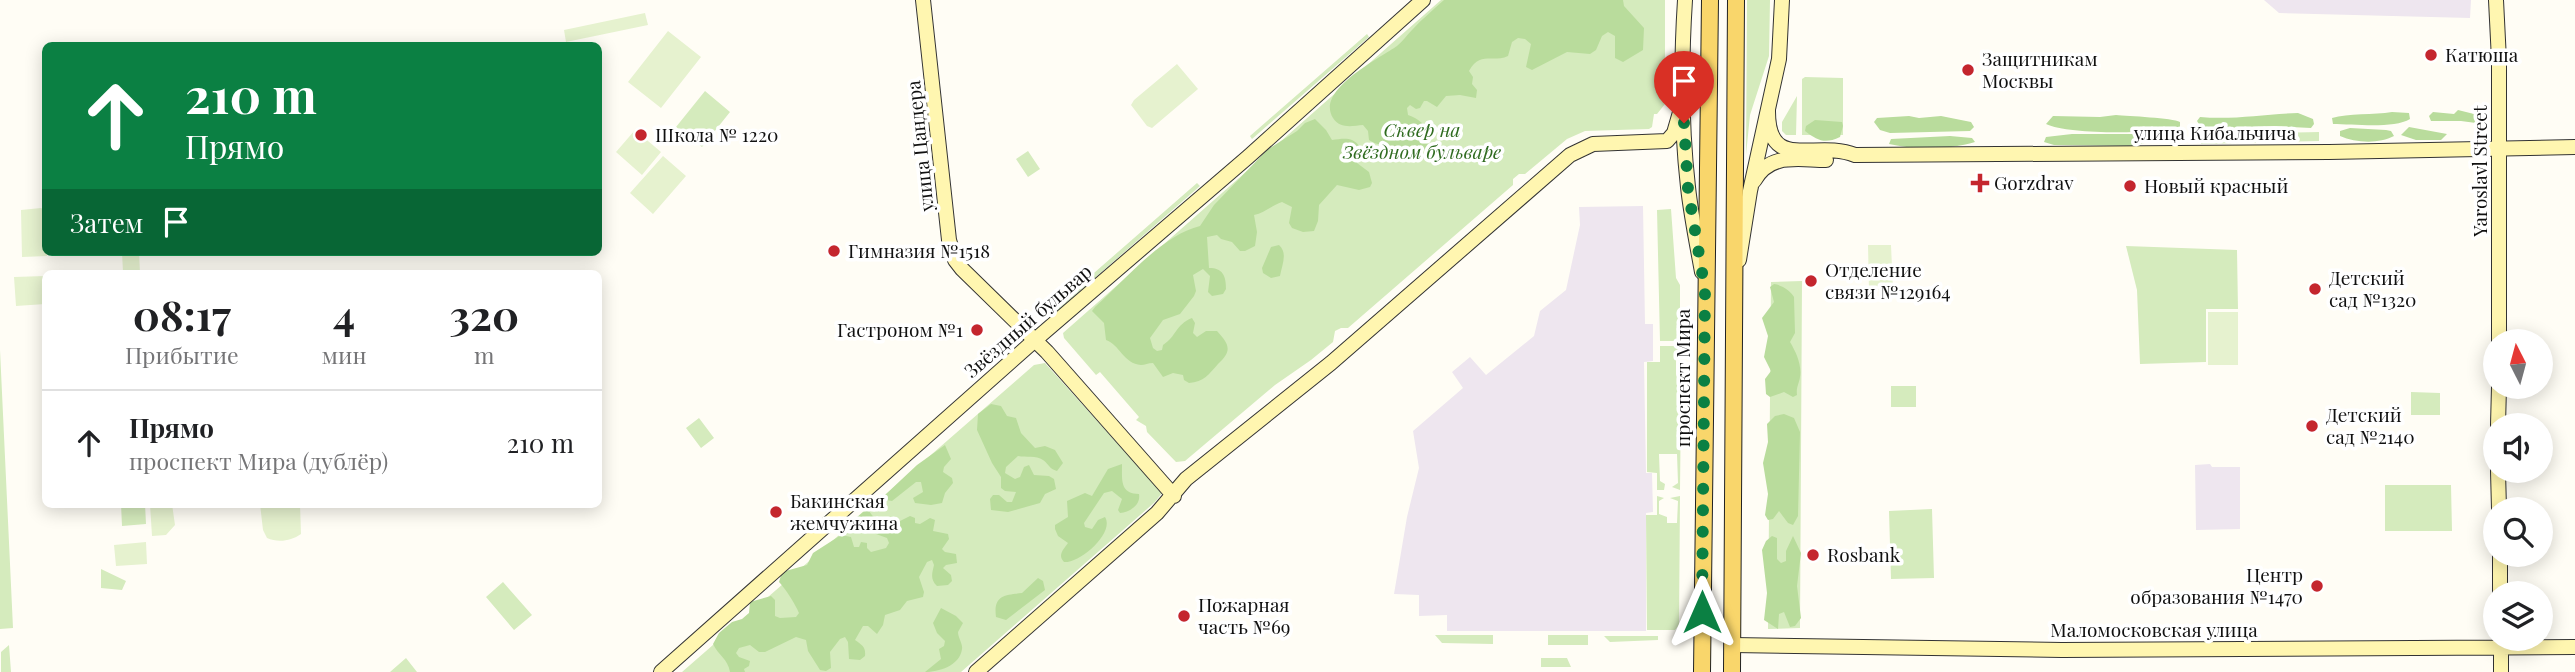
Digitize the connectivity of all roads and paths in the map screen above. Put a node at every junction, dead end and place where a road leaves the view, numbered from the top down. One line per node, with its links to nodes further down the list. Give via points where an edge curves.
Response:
1 (923, 0): 17 (street, улица Цандера, via 951,251 962,269)
2 (1423, 0): 17 (street, Звёздный бульвар)
3 (1685, 0): 8 (street)
4 (1736, 0): 14 (main road)
5 (1782, 0): 9 (street, via 1779,59)
6 (2496, 0): 11 (street, Yaroslavl Street)
7 (1710, 1): 15 (main road, проспект Мира)
8 (1683, 102): 15 (street, via 1688,189); 18 (street, via 1667,141 1593,144 1570,155 1331,363 1186,479)
9 (1768, 109): 12 (street, улица Кибальчича, via 1768,131 1779,146); 13 (street)
10 (2575, 147): 11 (street, улица Кибальчича)
11 (2499, 148): 12 (street, улица Кибальчича); 16 (street, Yaroslavl Street)
12 (1855, 155): 13 (street, улица Кибальчича, via 1773,161 1761,170)
13 (1750, 191): 14 (street)
14 (1735, 280): 20 (main road)
15 (1705, 290): 26 (main road, проспект Мира)
16 (2499, 329)
17 (1035, 340): 18 (street, улица Цандера); 24 (street, Звёздный бульвар)
18 (1174, 496): 25 (street)
19 (2483, 643): 20 (street, Маломосковская улица, via 2062,650)
20 (1733, 645): 27 (main road)
21 (2553, 646): 22 (street, Маломосковская улица)
22 (2575, 647)
23 (2501, 651): 28 (street)
24 (661, 672)
25 (976, 672)
26 (1702, 672)
27 (1732, 672)
28 (2501, 672)

